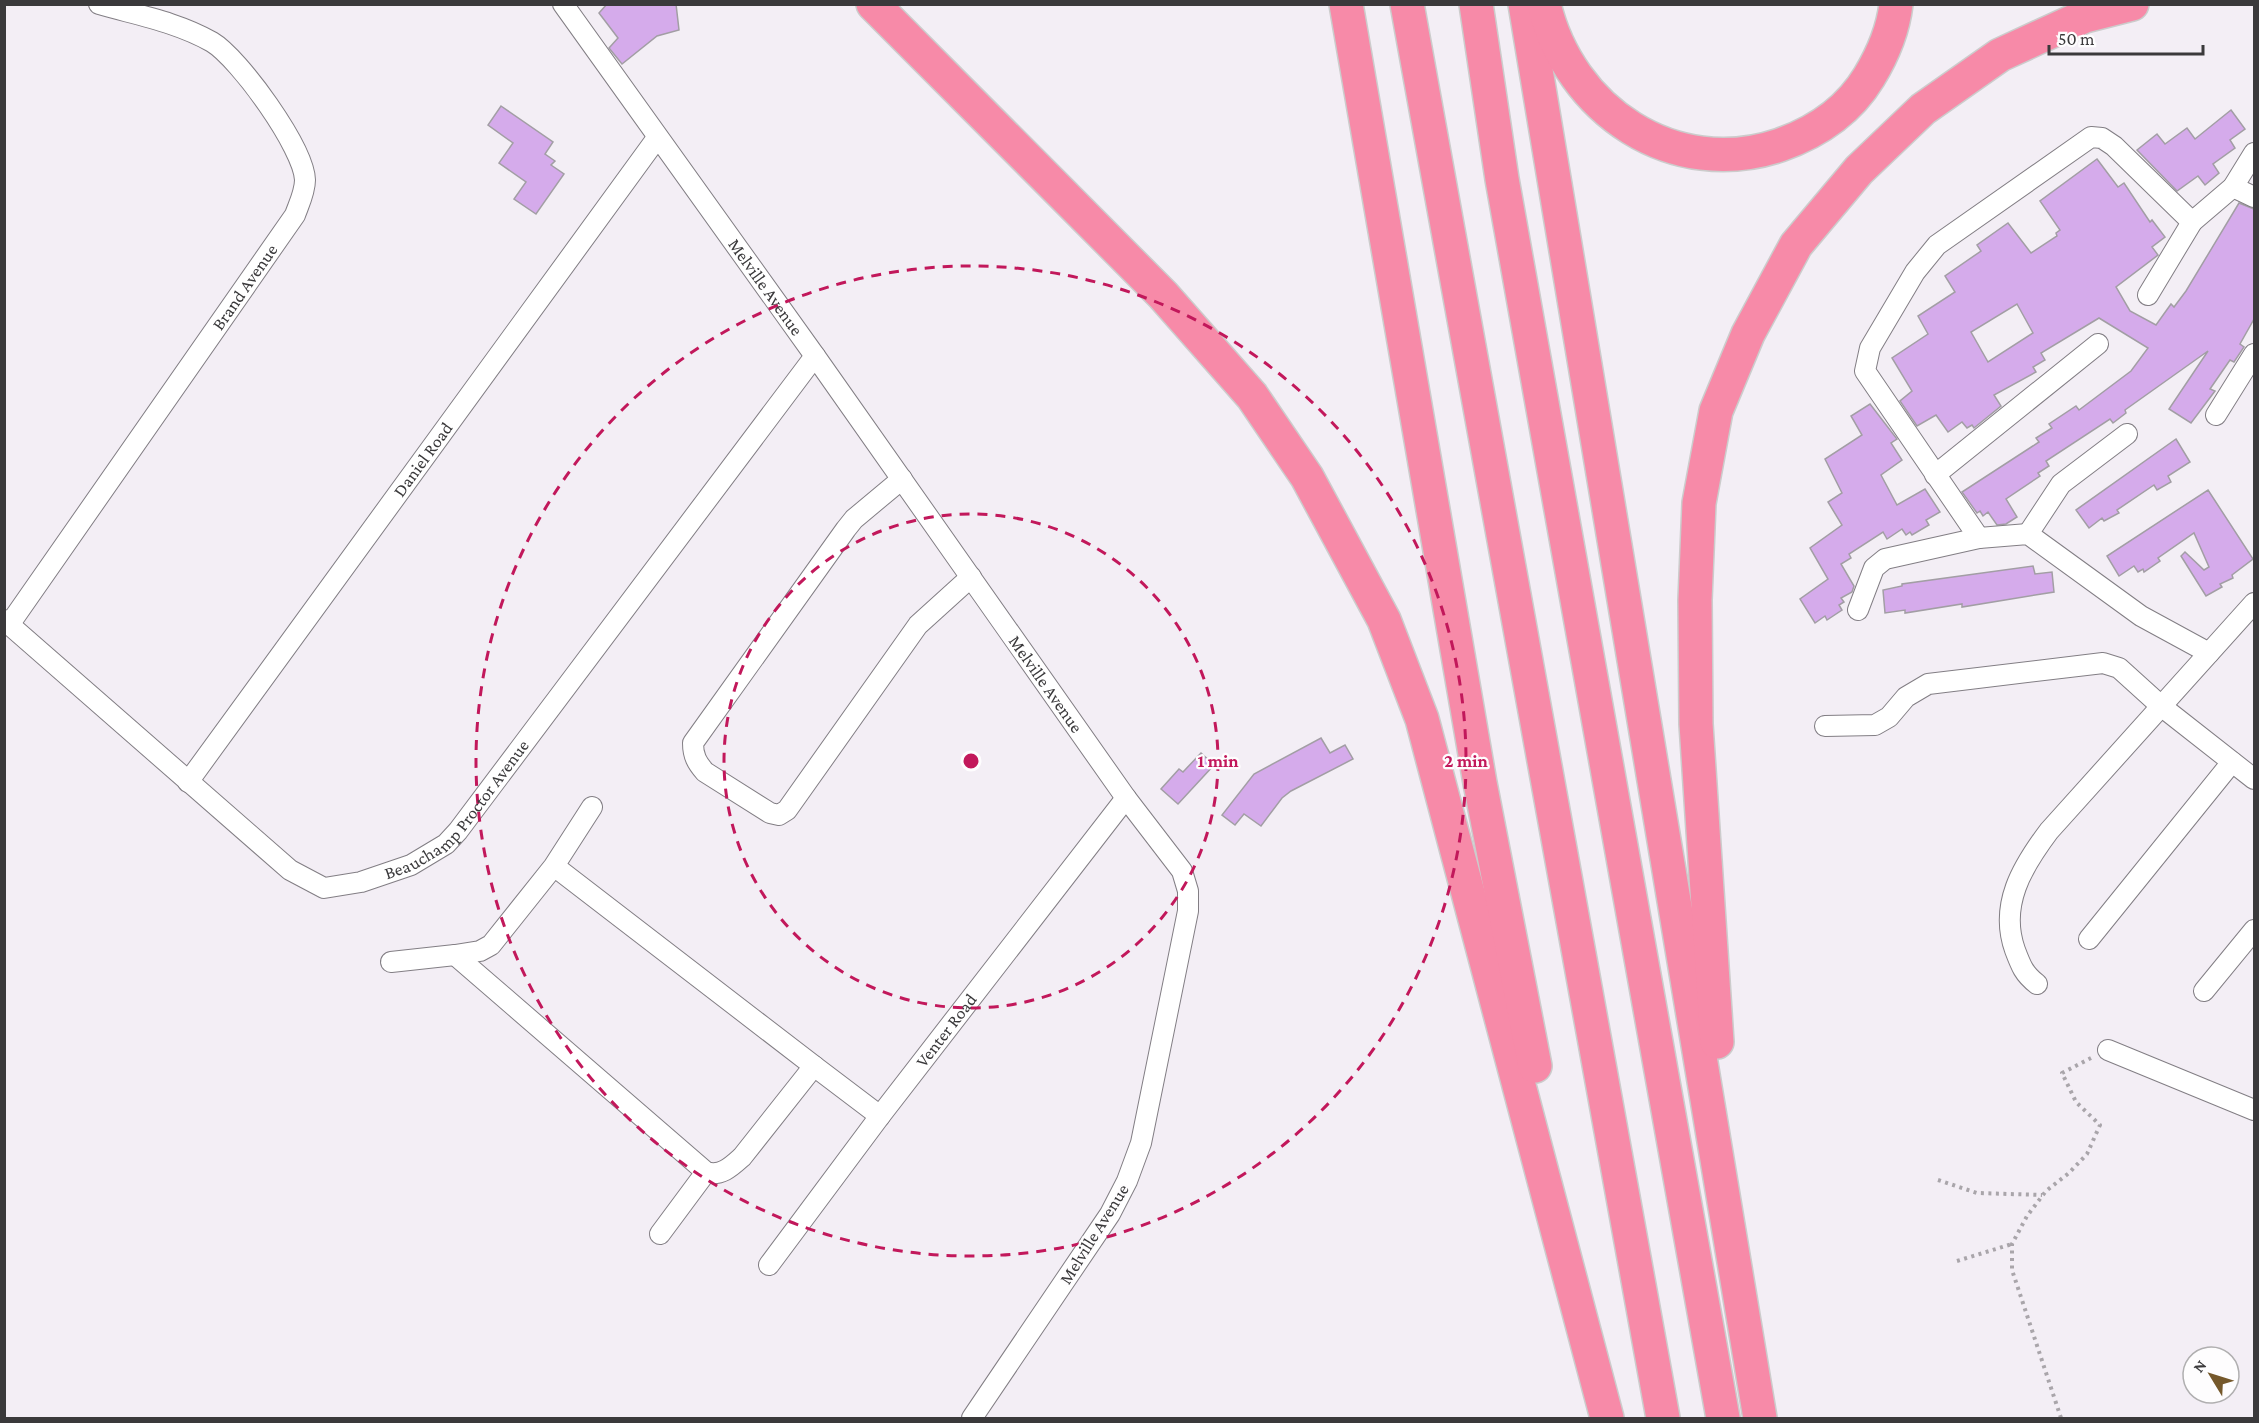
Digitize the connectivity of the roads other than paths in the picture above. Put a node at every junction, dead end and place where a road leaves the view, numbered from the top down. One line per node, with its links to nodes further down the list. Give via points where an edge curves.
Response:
1 (99, 4): 29 (street, Brand Avenue, via 185,29 228,54 288,136 305,179 295,215)
2 (563, 4): 11 (street, Melville Avenue)
3 (873, 4): 53 (highway, via 1163,295 1252,396 1307,477 1384,620 1422,719)
4 (1346, 4): 53 (highway, via 1480,783)
5 (1407, 4): 56 (highway)
6 (1476, 4): 57 (highway, via 1502,179)
7 (1525, 4): 50 (highway)
8 (1544, 4): 9 (highway, via 1570,70 1601,107 1642,135 1678,149 1717,156 1763,151 1800,138 1835,116 1860,91 1878,61 1893,26)
9 (1896, 4)
10 (2132, 4): 50 (highway, via 2085,16 2000,55 1923,109 1859,170 1796,245 1748,334 1716,411 1699,502 1696,724)
11 (657, 138): 19 (street, Melville Avenue); 35 (street, Daniel Road)
12 (2254, 153): 13 (street)
13 (2234, 187): 14 (street); 15 (street)
14 (2254, 196)
15 (2192, 222): 16 (street); 22 (street, via 2114,146 2102,138 2091,137 1937,245 1915,272 1870,348 1865,371)
16 (2148, 295)
17 (2098, 344): 22 (street)
18 (2254, 354): 20 (street)
19 (815, 356): 23 (street, Melville Avenue); 35 (street, Beauchamp Proctor Avenue, via 446,844 411,865 361,882 324,888 290,870)
20 (2216, 415)
21 (2127, 434): 24 (street, via 2061,484)
22 (1935, 475): 25 (street)
23 (902, 479): 26 (street, Melville Avenue); 26 (street, via 854,519 832,548 693,744 698,765 770,813 779,815 787,810 918,625)
24 (2028, 534): 25 (street); 30 (street, via 2141,616)
25 (1979, 538): 28 (street, via 1885,559 1874,568)
26 (971, 577): 36 (street, Melville Avenue)
27 (2254, 603): 30 (street)
28 (1858, 610)
29 (7, 622): 35 (street, Beauchamp Proctor Avenue)
30 (2209, 653): 31 (street)
31 (2161, 706): 32 (street, via 2120,668 2103,663 1928,684 1906,697 1889,717 1875,725); 33 (street); 43 (street, via 2049,831 2015,884 2008,918 2012,941 2024,974)
32 (1825, 726)
33 (2232, 762): 34 (street); 40 (street)
34 (2254, 779)
35 (188, 782)
36 (1126, 798): 48 (street, Venter Road); 54 (street, Melville Avenue, via 1182,871 1188,891 1188,911 1141,1143 1110,1214)
37 (592, 807): 38 (street)
38 (554, 866): 41 (street, via 491,945); 46 (street)
39 (2254, 930): 44 (street)
40 (2089, 939)
41 (455, 955): 42 (street); 49 (street)
42 (391, 962)
43 (2037, 984)
44 (2204, 991)
45 (2108, 1050): 47 (street)
46 (814, 1066): 48 (street); 49 (street, via 742,1156 718,1174)
47 (2254, 1110)
48 (880, 1116): 52 (street, Venter Road)
49 (706, 1172): 51 (street)
50 (1730, 1229): 58 (highway)
51 (660, 1234)
52 (769, 1265)
53 (1592, 1359): 55 (highway)
54 (972, 1419)
55 (1607, 1419)
56 (1663, 1419)
57 (1723, 1419)
58 (1760, 1419)

